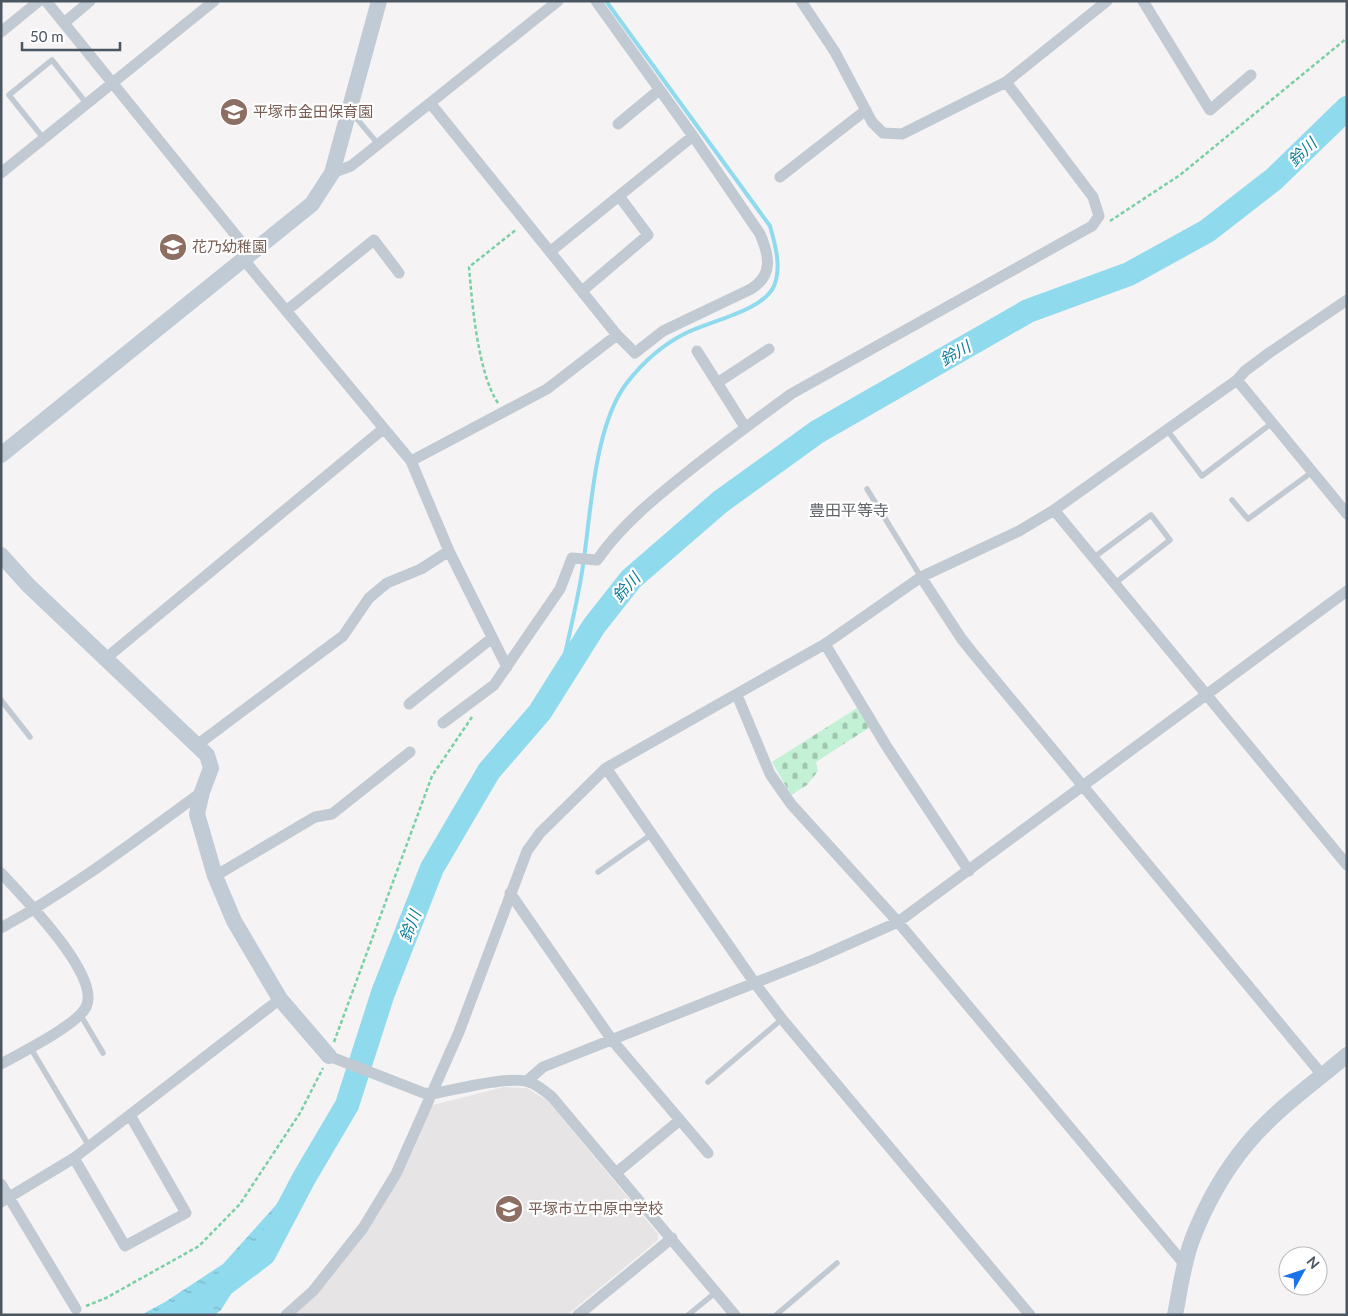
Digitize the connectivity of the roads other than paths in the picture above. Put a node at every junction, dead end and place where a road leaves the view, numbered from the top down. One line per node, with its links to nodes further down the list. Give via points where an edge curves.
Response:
1 (39, 1): 12 (street)
2 (46, 1): 11 (street)
3 (90, 1): 11 (street)
4 (214, 1): 15 (street)
5 (379, 1): 19 (street)
6 (558, 1): 18 (street)
7 (801, 1): 20 (street, via 835,52)
8 (1107, 1): 14 (street)
9 (1142, 1): 13 (street, via 1210,110)
10 (599, 2): 16 (street)
11 (64, 22): 15 (street)
12 (1, 32)
13 (1251, 75)
14 (1006, 82): 20 (street, via 902,134 883,133); 41 (street, via 1093,197 1099,216 1092,226 791,394)
15 (113, 83): 17 (street); 30 (street)
16 (660, 90): 21 (street); 22 (street)
17 (87, 104): 23 (street); 23 (lane, via 52,60 9,95)
18 (431, 104): 24 (street); 29 (street)
19 (349, 110): 24 (lane); 26 (street)
20 (866, 110): 27 (street)
21 (618, 124)
22 (693, 136): 28 (street); 35 (street, via 760,234 767,251 767,272 761,283 663,331 635,352)
23 (44, 139): 25 (street)
24 (379, 145): 26 (street, via 351,166)
25 (1, 173)
26 (332, 173): 30 (street, via 312,204)
27 (780, 178)
28 (619, 196): 29 (street); 32 (street, via 648,235)
29 (551, 251): 32 (street)
30 (247, 257): 34 (street); 44 (street)
31 (398, 273): 34 (street, via 374,240)
32 (582, 290): 35 (street)
33 (1347, 300): 38 (street)
34 (286, 311): 42 (street)
35 (617, 335): 45 (street, via 547,389)
36 (769, 350): 39 (street)
37 (697, 351): 39 (street)
38 (1236, 380): 40 (street); 43 (street)
39 (717, 383): 41 (street)
40 (1272, 423): 43 (lane, via 1202,476); 46 (street)
41 (745, 427): 60 (street, via 624,526 597,560 572,558 560,589)
42 (384, 429): 45 (street); 59 (street)
43 (1167, 430): 49 (street)
44 (1, 455)
45 (411, 461): 51 (street)
46 (1312, 472): 48 (lane, via 1248,519); 50 (street)
47 (867, 489): 54 (lane)
48 (1232, 500)
49 (1054, 510): 53 (street); 54 (street, via 1019,531)
50 (1347, 514)
51 (448, 551): 57 (street); 67 (street, via 421,570 387,583 369,598 343,636)
52 (1, 555): 59 (street)
53 (1093, 558): 55 (street); 55 (lane, via 1150,516 1170,540)
54 (921, 576): 58 (street); 70 (street, via 961,638)
55 (1114, 584): 62 (street)
56 (1347, 591): 62 (street)
57 (492, 638): 60 (street); 64 (street)
58 (825, 644): 61 (street); 74 (street, via 887,747)
59 (106, 659): 67 (street)
60 (506, 667): 65 (street, via 494,685)
61 (737, 695): 69 (street); 80 (street, via 770,774 791,804)
62 (1206, 695): 70 (street); 73 (street)
63 (1, 700): 66 (lane)
64 (409, 704)
65 (443, 723)
66 (30, 737)
67 (197, 745): 71 (street, via 207,755 211,768)
68 (410, 752): 77 (street, via 332,814 315,817)
69 (606, 768): 72 (street); 78 (street, via 540,833 527,851)
70 (1083, 787): 74 (street); 92 (street)
71 (202, 792): 77 (street, via 197,814); 79 (street)
72 (652, 834): 76 (lane); 82 (street)
73 (1347, 865)
74 (969, 871): 80 (street)
75 (1, 872): 79 (street)
76 (598, 872)
77 (215, 876): 83 (street, via 234,921)
78 (510, 893): 86 (street); 95 (street, via 460,1032)
79 (34, 910): 81 (street); 84 (street, via 82,973 88,1002)
80 (898, 922): 82 (street); 106 (street)
81 (1, 928)
82 (754, 982): 85 (street); 86 (street)
83 (280, 999): 90 (street); 96 (street)
84 (80, 1014): 87 (street); 88 (lane)
85 (782, 1019): 94 (lane); 114 (street)
86 (612, 1040): 93 (street, via 543,1067); 97 (street)
87 (30, 1048): 91 (street); 98 (lane)
88 (102, 1053)
89 (1347, 1055): 92 (street)
90 (329, 1056): 95 (street)
91 (2, 1062)
92 (1323, 1076): 106 (street, via 1247,1144 1210,1199)
93 (528, 1081): 95 (street, via 512,1080); 101 (street, via 552,1097)
94 (708, 1082)
95 (428, 1094): 109 (street, via 396,1174 363,1228 313,1291)
96 (130, 1115): 98 (street); 100 (street, via 186,1212 125,1246)
97 (680, 1120): 99 (street); 101 (street)
98 (89, 1146): 100 (street)
99 (708, 1153)
100 (74, 1158): 103 (street)
101 (616, 1173): 104 (street)
102 (1, 1184): 103 (street)
103 (5, 1200): 108 (street)
104 (672, 1238): 107 (street); 110 (street)
105 (837, 1263): 113 (lane)
106 (1185, 1265): 115 (street)
107 (716, 1292): 111 (lane); 112 (street)
108 (76, 1310)
109 (286, 1315)
110 (578, 1315)
111 (688, 1315)
112 (735, 1315)
113 (776, 1315)
114 (1030, 1315)
115 (1175, 1315)

